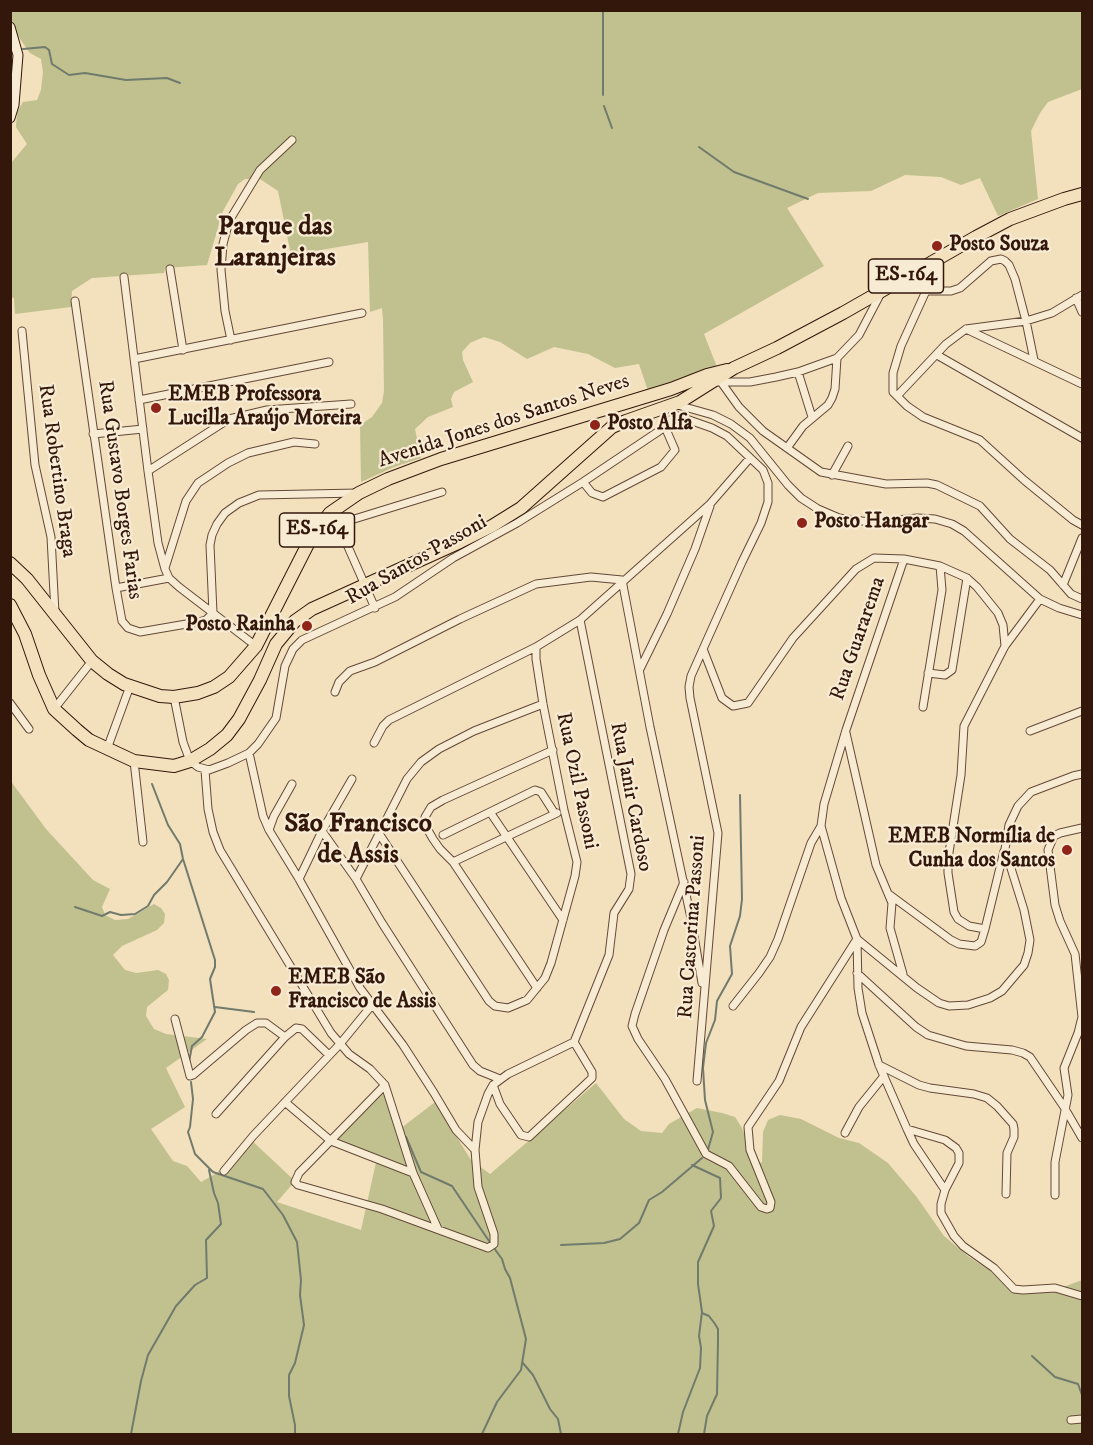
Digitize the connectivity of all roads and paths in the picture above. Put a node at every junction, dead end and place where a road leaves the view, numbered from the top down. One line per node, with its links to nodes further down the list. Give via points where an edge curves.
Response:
1 (10, 27): 2 (street, via 18,55)
2 (10, 118)
3 (291, 140): 17 (street, via 260,170 229,221 221,270)
4 (1083, 194): 5 (highway, ES-164, via 1010,219)
5 (937, 260): 8 (highway, ES-164); 9 (street)
6 (170, 269): 18 (street)
7 (124, 277): 21 (street)
8 (884, 289): 20 (street, via 859,335); 24 (highway, ES-164)
9 (926, 291): 14 (street, via 960,288 991,261 1001,259 1009,265); 30 (street, via 893,373 891,387)
10 (1079, 296): 12 (street); 14 (street, via 1052,313)
11 (75, 301): 37 (street, Rua Gustavo Borges Farias)
12 (1083, 312)
13 (362, 313): 17 (street)
14 (1026, 321): 15 (street); 22 (street)
15 (966, 329): 19 (street); 22 (street)
16 (22, 331): 69 (street, Rua Robertino Braga, via 35,465 51,537)
17 (231, 340): 18 (street)
18 (183, 350): 21 (street)
19 (937, 355): 30 (street); 38 (street)
20 (837, 358): 25 (street); 34 (street, via 832,398)
21 (134, 359): 31 (street)
22 (1034, 360): 28 (street)
23 (329, 362): 31 (street)
24 (734, 368): 26 (highway, Avenida Jones dos Santos Neves / ES-164); 27 (highway, ES-164)
25 (798, 372): 27 (street, via 750,382); 34 (street)
26 (688, 382): 29 (highway); 47 (highway, Avenida Jones dos Santos Neves / ES-164, via 441,459)
27 (718, 382): 29 (highway, ES-164); 41 (street, via 749,418)
28 (1083, 384)
29 (690, 396): 33 (highway, ES-164)
30 (897, 396): 51 (street, via 923,417 980,440)
31 (140, 400): 36 (street)
32 (351, 404): 43 (street, via 267,411 230,419)
33 (673, 409): 35 (street, Rua Santos Passoni); 42 (street, Rua Castorina Passoni, via 727,436); 60 (highway, ES-164, via 612,428 521,508 492,526); 63 (street, via 713,415 731,424 750,438 801,498 839,518 878,522 918,518 952,524)
34 (813, 417): 41 (street)
35 (665, 427): 45 (street, Rua Santos Passoni); 45 (street, via 675,450 661,467 603,497 592,493)
36 (143, 429): 37 (street); 43 (street)
37 (93, 434): 62 (street, Rua Gustavo Borges Farias)
38 (1083, 438)
39 (315, 444): 56 (street, via 294,442 248,453 198,483 186,501)
40 (848, 446): 44 (street)
41 (787, 448): 44 (street, via 821,472)
42 (750, 458): 48 (street); 74 (street, Rua Castorina Passoni, via 766,476 768,502)
43 (148, 471): 56 (street)
44 (832, 475): 61 (street, via 886,484 927,483 951,491 980,506 1010,539 1040,561)
45 (583, 482): 66 (street, Rua Santos Passoni)
46 (442, 492): 50 (street)
47 (359, 493): 49 (highway, Avenida Jones dos Santos Neves / ES-164); 67 (street, via 259,495 225,513 210,545)
48 (710, 504): 59 (street); 76 (street, via 685,571)
49 (330, 513): 50 (street); 71 (highway, Avenida Jones dos Santos Neves / ES-164, via 311,538)
50 (338, 524): 60 (street)
51 (1083, 525)
52 (1083, 538): 61 (street)
53 (904, 559): 55 (street); 74 (street, via 874,558 856,569 793,638 748,703 733,706 722,698); 87 (street, Rua Guararema)
54 (10, 563): 69 (highway, Avenida Jones dos Santos Neves / ES-164)
55 (940, 566): 58 (street); 77 (street, via 942,590)
56 (165, 569): 57 (street)
57 (169, 578): 62 (street); 67 (street)
58 (968, 578): 72 (street, via 998,614); 77 (street, via 952,670 945,675)
59 (622, 580): 70 (street); 76 (street); 79 (street, via 591,577 536,584 350,671)
60 (364, 585): 66 (street); 94 (highway, ES-164, via 295,621 276,644 227,735)
61 (1063, 585): 64 (street)
62 (116, 588): 67 (street, Rua Gustavo Borges Farias, via 122,621 133,631 198,622)
63 (1040, 599): 68 (street); 72 (street)
64 (1083, 599)
65 (10, 605): 84 (highway, ES-164, via 26,634)
66 (375, 608): 92 (street, Rua Santos Passoni, via 302,640 293,649 285,666 276,718)
67 (213, 613): 71 (street)
68 (1083, 615)
69 (56, 616): 75 (highway, Avenida Jones dos Santos Neves / ES-164)
70 (579, 620): 73 (street); 127 (street, Rua Janir Cardoso, via 631,874 629,889 614,913 609,955)
71 (256, 646): 80 (highway, Avenida Jones dos Santos Neves / ES-164, via 229,677 214,687)
72 (1005, 646): 117 (street, via 965,723 948,859 954,912 969,926)
73 (536, 647): 82 (street, Rua Ozil Passoni); 89 (street, via 389,720)
74 (703, 649): 122 (street, Rua Castorina Passoni, via 691,676 690,698 718,833)
75 (92, 661): 78 (highway, Avenida Jones dos Santos Neves / ES-164); 84 (street)
76 (640, 669): 114 (street)
77 (928, 673): 83 (street)
78 (130, 686): 80 (highway, Avenida Jones dos Santos Neves / ES-164); 90 (street)
79 (335, 692)
80 (174, 697): 94 (street)
81 (10, 703): 86 (street)
82 (543, 704): 91 (street, Rua Ozil Passoni); 106 (street, via 474,731 421,762 407,779)
83 (923, 707)
84 (54, 709): 90 (highway, ES-164, via 89,740)
85 (1083, 711): 88 (street)
86 (30, 729)
87 (846, 730): 102 (street, Rua Guararema); 115 (street, via 876,864)
88 (1030, 730)
89 (374, 743)
90 (107, 749): 93 (highway, ES-164)
91 (553, 750): 99 (street, Rua Ozil Passoni); 111 (street, via 443,800 426,812 424,821 429,832)
92 (249, 753): 95 (street, Rua Santos Passoni); 103 (street)
93 (134, 761): 94 (highway, ES-164, via 174,766); 109 (street)
94 (190, 761): 95 (street)
95 (205, 770): 128 (street, via 208,810 220,850)
96 (1083, 774): 110 (street, via 1037,789 1024,798 1009,825)
97 (352, 778): 104 (street)
98 (292, 784): 103 (street)
99 (564, 810): 101 (street); 116 (street, Rua Ozil Passoni, via 577,862)
100 (490, 812): 101 (street, via 535,790 541,792); 107 (street); 108 (street)
101 (555, 814): 108 (street)
102 (821, 826): 118 (street); 124 (street, via 811,843 770,957)
103 (269, 830): 112 (street)
104 (322, 831): 112 (street); 113 (street)
105 (1082, 831): 137 (street, via 1054,836 1048,850 1055,905 1075,954 1082,1017 1064,1068 1068,1095)
106 (380, 835): 113 (street); 121 (street, via 489,1001 508,1008 527,1000)
107 (443, 835)
108 (506, 837): 111 (street); 116 (street)
109 (143, 842)
110 (1005, 849): 117 (street); 120 (street, via 1030,940 1024,965 1013,980 990,998 960,1006 939,1003)
111 (453, 862): 121 (street)
112 (299, 879): 123 (street)
113 (356, 879): 132 (street, via 473,1065)
114 (684, 882): 118 (street, via 632,1026 706,1154 729,1167 764,1208 770,1208 771,1202 750,1149 748,1127 779,1081 801,1027); 122 (street)
115 (890, 894): 117 (street, via 959,944 978,945); 120 (street, via 891,928)
116 (562, 920): 121 (street, Rua Ozil Passoni, via 552,963)
117 (985, 929)
118 (857, 939): 119 (street); 120 (street)
119 (857, 973): 130 (street, via 862,1013); 137 (street, via 928,1035 966,1046 1023,1053)
120 (903, 976)
121 (537, 988)
122 (704, 995): 133 (street, Rua Castorina Passoni)
123 (372, 1005): 128 (street); 143 (street, via 403,1045 456,1130)
124 (733, 1006)
125 (175, 1019): 126 (street, via 188,1075 193,1075 254,1024 266,1023)
126 (285, 1038): 129 (street, via 302,1029); 138 (street)
127 (574, 1042): 132 (street); 135 (street, via 592,1078 529,1137 521,1135 500,1104)
128 (340, 1044): 129 (street); 134 (street)
129 (329, 1055): 136 (street)
130 (879, 1065): 131 (street); 147 (street, via 919,1085 974,1094 997,1106 1014,1129 1007,1156)
131 (884, 1076): 139 (street); 140 (street)
132 (500, 1079): 135 (street)
133 (697, 1082)
134 (385, 1085): 142 (street); 145 (street)
135 (493, 1085): 143 (street, via 481,1111)
136 (285, 1102): 142 (street); 144 (street)
137 (1064, 1107): 141 (street); 148 (street, via 1055,1162)
138 (216, 1114)
139 (907, 1130): 146 (street); 146 (street, via 945,1140 956,1148 959,1163)
140 (845, 1133)
141 (1083, 1138)
142 (331, 1141): 145 (street); 149 (street, via 299,1173 298,1185)
143 (475, 1150): 149 (street, via 478,1187 494,1234 492,1246 483,1247)
144 (224, 1171)
145 (413, 1173): 149 (street)
146 (945, 1190): 150 (street, via 941,1213 954,1236 1011,1286 1023,1290 1055,1288)
147 (1006, 1194)
148 (1055, 1195)
149 (438, 1229)
150 (1083, 1296)
151 (1083, 1419): 152 (street)
152 (1071, 1420)

